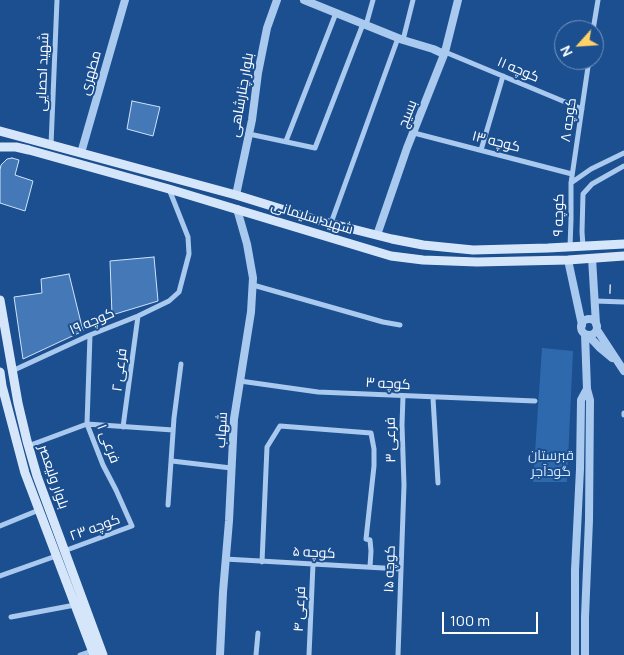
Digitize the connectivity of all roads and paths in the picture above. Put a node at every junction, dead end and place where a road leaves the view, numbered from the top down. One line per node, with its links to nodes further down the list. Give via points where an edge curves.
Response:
1 (57, 0): 21 (street, شهید احصایی)
2 (125, 0): 24 (street, مطهری)
3 (277, 0): 19 (street, بلوار چنارشاهی, via 267,28)
4 (304, 0): 9 (street)
5 (373, 0): 11 (street)
6 (413, 0): 12 (street)
7 (458, 0): 13 (street, بسیج)
8 (598, 0): 10 (street)
9 (336, 13): 11 (street); 20 (street)
10 (595, 20)
11 (365, 25): 12 (street); 20 (street, via 315,148)
12 (400, 39): 13 (street); 33 (street)
13 (444, 53): 15 (street, کوچه ۱۱); 18 (street, بسیج)
14 (588, 70): 16 (street, کوچه ۸)
15 (503, 76): 16 (street, کوچه ۱۱); 23 (street)
16 (582, 109): 27 (street, کوچه ۸)
17 (0, 131): 21 (main road, شهید سلیمانی)
18 (414, 133): 23 (street, کوچه ۱۳); 34 (street, بسیج)
19 (249, 134): 20 (street); 31 (street, بلوار چنارشاهی)
20 (286, 141)
21 (51, 145): 24 (main road, شهید سلیمانی)
22 (0, 147): 30 (main road, شهید سلیمانی, via 29,150)
23 (482, 150): 27 (street, کوچه ۱۳)
24 (80, 153): 28 (main road, شهید سلیمانی)
25 (624, 153): 29 (street)
26 (624, 166): 36 (street, via 592,184 582,194)
27 (572, 174): 29 (street, کوچه ۸)
28 (172, 178): 30 (main road); 31 (main road, شهید سلیمانی)
29 (571, 183): 37 (street, کوچه ۹)
30 (169, 189): 32 (main road, شهید سلیمانی); 46 (street, کوچه ۱۹, via 188,237 189,254 179,292 169,301)
31 (236, 195): 33 (main road, شهید سلیمانی)
32 (237, 210): 38 (main road, شهید سلیمانی); 42 (street, شهاب, via 247,244)
33 (331, 223): 34 (main road, شهید سلیمانی)
34 (377, 235): 37 (main road, شهید سلیمانی, via 423,245 473,250); 38 (main road)
35 (624, 244): 36 (main road, شهید سلیمانی)
36 (583, 246): 37 (main road, شهید سلیمانی)
37 (570, 247)
38 (372, 250): 41 (main road, شهید سلیمانی, via 423,260)
39 (624, 256): 40 (main road, شهید سلیمانی)
40 (592, 258): 41 (main road, شهید سلیمانی); 44 (street)
41 (568, 260): 48 (street)
42 (253, 285): 47 (street); 57 (street, شهاب)
43 (0, 300): 54 (main road, بلوار ولیعصر)
44 (595, 301): 45 (street, ۱); 49 (street)
45 (624, 302)
46 (138, 316): 51 (street, کوچه ۱۹); 64 (street, فرعی ۲)
47 (400, 325)
48 (582, 325): 49 (street, via 587,320 594,321); 50 (street)
49 (596, 327): 50 (street, via 592,335); 53 (street)
50 (587, 334): 53 (street); 59 (street)
51 (90, 335): 54 (street, کوچه ۱۹); 63 (street, فرعی ۱)
52 (181, 364): 65 (street)
53 (619, 364): 55 (street)
54 (12, 371): 66 (main road, بلوار ولیعصر)
55 (624, 371)
56 (0, 372): 58 (main road, بلوار ولیعصر)
57 (240, 381): 60 (street, کوچه ۳, via 318,392); 68 (street, شهاب)
58 (1, 388): 72 (main road, بلوار ولیعصر)
59 (587, 389): 88 (street, via 581,400); 89 (street, via 590,400)
60 (403, 396): 61 (street, کوچه ۳); 70 (street, فرعی ۳)
61 (433, 398): 62 (street, کوچه ۳); 69 (street)
62 (535, 401)
63 (87, 424): 64 (street); 66 (street); 74 (street, فرعی ۱, via 102,465)
64 (124, 427): 65 (street)
65 (173, 430): 67 (street)
66 (28, 446): 75 (main road, بلوار ولیعصر)
67 (172, 462): 68 (street); 71 (street)
68 (231, 468): 79 (street, شهاب)
69 (438, 483)
70 (404, 485): 83 (street, کوچه ۱۵)
71 (168, 505)
72 (39, 510): 73 (street); 76 (main road, بلوار ولیعصر)
73 (0, 526)
74 (132, 526): 77 (street, کوچه ۲۳)
75 (56, 528): 76 (main road); 77 (main road, بلوار ولیعصر)
76 (47, 532): 78 (main road, بلوار ولیعصر)
77 (64, 550): 92 (main road, بلوار ولیعصر)
78 (56, 556): 84 (street); 85 (main road, بلوار ولیعصر)
79 (225, 559): 80 (street, کوچه ۵); 93 (street, شهاب)
80 (262, 562): 81 (street, کوچه ۵); 82 (street, via 267,447 280,426 371,433 374,466 366,530 366,539 370,540)
81 (313, 564): 82 (street, کوچه ۵); 95 (street, فرعی ۴)
82 (370, 567): 83 (street, کوچه ۵)
83 (401, 569): 96 (street, کوچه ۱۵)
84 (0, 576)
85 (75, 605): 86 (street); 90 (main road, بلوار ولیعصر)
86 (10, 616)
87 (258, 632): 94 (street)
88 (575, 651): 89 (street)
89 (585, 652)
90 (93, 653): 91 (street)
91 (80, 655)
92 (103, 655)
93 (220, 655)
94 (256, 655)
95 (309, 655)
96 (398, 655)

